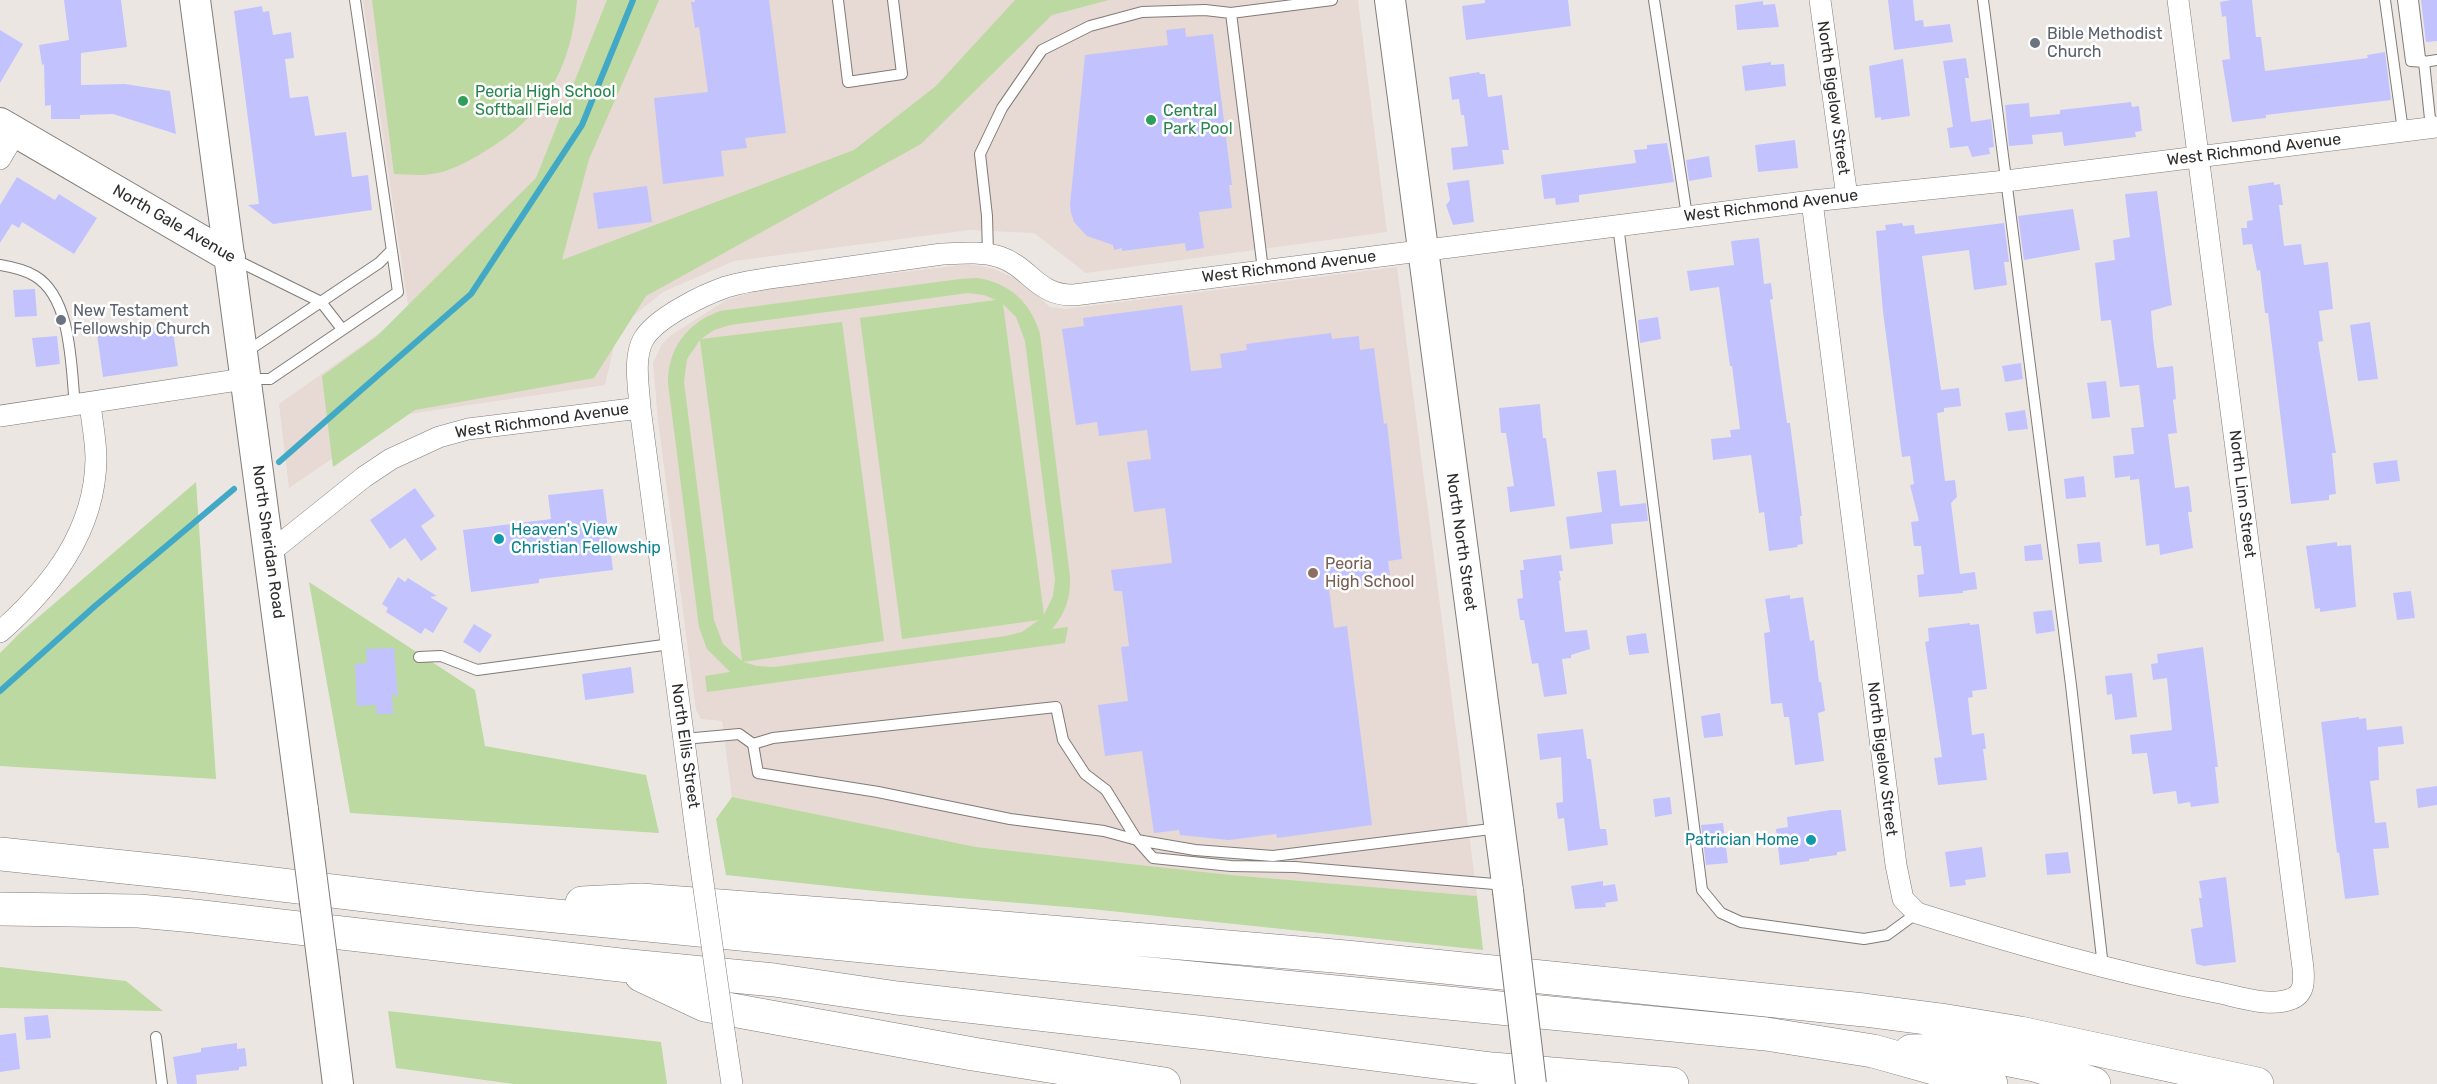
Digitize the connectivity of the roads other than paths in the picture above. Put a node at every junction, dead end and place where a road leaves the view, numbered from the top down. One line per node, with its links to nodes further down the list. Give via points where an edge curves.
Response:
1 (195, 0): 30 (main road, North Sheridan Road)
2 (355, 0): 28 (lane)
3 (838, 0): 4 (lane, via 848,82 902,74)
4 (894, 0)
5 (1332, 0): 14 (lane)
6 (1390, 0): 27 (main road, North North Street)
7 (1654, 0): 25 (lane)
8 (1820, 0): 23 (street, North Bigelow Street)
9 (1983, 0): 22 (lane)
10 (2178, 0): 20 (street, North Linn Street)
11 (2385, 0): 19 (lane)
12 (2403, 0): 16 (lane, via 2411,61)
13 (2412, 0): 16 (lane)
14 (1231, 12): 29 (lane, via 1142,12 1090,26 1042,50 1002,108 980,154); 32 (lane)
15 (2437, 60): 16 (lane)
16 (2424, 62): 18 (lane)
17 (8, 127): 21 (street); 30 (main road, North Gale Avenue)
18 (2434, 127): 19 (street, West Richmond Avenue)
19 (2403, 132): 20 (street, West Richmond Avenue)
20 (2199, 157): 22 (street, West Richmond Avenue); 53 (street, North Linn Street, via 2303,989 2291,999 2264,1001)
21 (0, 159)
22 (2006, 181): 23 (street, West Richmond Avenue); 53 (lane)
23 (1847, 197): 24 (street, West Richmond Avenue)
24 (1812, 201): 25 (street, West Richmond Avenue); 51 (street, North Bigelow Street, via 1896,865 1903,899)
25 (1687, 216): 26 (street, West Richmond Avenue)
26 (1618, 225): 27 (street, West Richmond Avenue); 51 (lane, via 1702,890 1721,912 1741,922 1864,939 1887,935)
27 (1423, 249): 32 (street, West Richmond Avenue); 45 (main road, North North Street)
28 (391, 251): 33 (lane); 34 (lane, via 398,292)
29 (988, 255): 32 (street, West Richmond Avenue, via 1013,263 1040,286 1064,295); 37 (street, West Richmond Avenue, via 942,254 757,281 706,295 660,323 643,339 638,359)
30 (230, 257): 33 (lane, North Gale Avenue); 35 (main road, North Sheridan Road)
31 (0, 265): 36 (lane, via 37,277 58,305 65,321)
32 (1263, 270)
33 (321, 302): 34 (lane, North Gale Avenue); 35 (lane)
34 (342, 329): 35 (lane, via 270,379)
35 (243, 367): 36 (street); 39 (main road, North Sheridan Road)
36 (82, 405): 38 (street); 40 (street, via 95,447 95,471 81,532 44,588)
37 (640, 408): 39 (street, West Richmond Avenue, via 468,429 439,437 373,471); 41 (street, North Ellis Street)
38 (0, 416)
39 (270, 553): 58 (main road, North Sheridan Road, bridge)
40 (0, 632)
41 (671, 644): 42 (lane, via 477,670 441,656); 43 (street, North Ellis Street)
42 (419, 657)
43 (684, 740): 44 (lane, via 740,734); 59 (street, North Ellis Street, bridge)
44 (753, 744): 46 (lane, via 758,773 1010,819 1104,831); 46 (lane, via 773,738 1056,707 1063,740 1085,774 1106,790)
45 (1499, 828): 46 (lane, via 1273,856 1195,850); 48 (main road, North North Street)
46 (1137, 840): 48 (lane, via 1153,858 1295,867)
47 (0, 854): 50 (highway)
48 (1507, 888): 61 (main road, North North Street, bridge)
49 (0, 909): 52 (highway, via 139,911)
50 (474, 909): 55 (highway, via 1766,1034); 66 (highway, via 641,900 1346,957 1941,1020)
51 (1917, 913): 53 (street)
52 (620, 965): 56 (highway, via 774,980); 60 (highway, via 705,1005)
53 (2103, 968)
54 (156, 1037): 57 (lane)
55 (1873, 1051): 64 (highway); 65 (highway, via 1961,1050 2034,1065)
56 (1492, 1069): 62 (highway); 63 (highway)
57 (162, 1084)
58 (338, 1084)
59 (732, 1084)
60 (1164, 1084)
61 (1531, 1084)
62 (1560, 1084)
63 (1672, 1084)
64 (1991, 1084)
65 (2094, 1084)
66 (2258, 1084)

